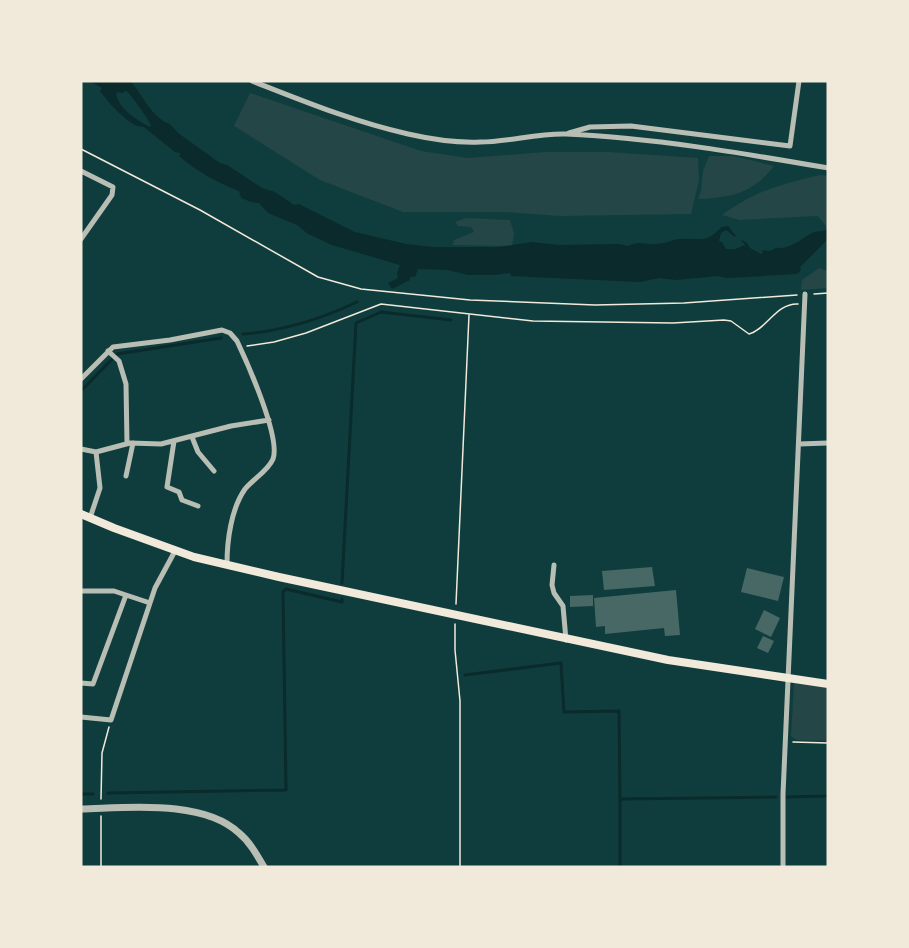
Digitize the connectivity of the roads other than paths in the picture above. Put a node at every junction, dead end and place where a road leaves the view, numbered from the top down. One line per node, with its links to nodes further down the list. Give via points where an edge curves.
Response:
1 (252, 81): 3 (street, via 345,116 419,135 480,142)
2 (799, 81): 3 (street, via 790,146 631,126 590,127)
3 (562, 134): 4 (street, via 729,150)
4 (828, 168)
5 (81, 171): 6 (street, via 113,187 112,195)
6 (81, 239)
7 (805, 294): 15 (street)
8 (108, 351): 9 (street); 10 (street, via 113,347 222,330 230,333 240,347); 14 (street, via 119,361 126,384)
9 (81, 380)
10 (269, 420): 11 (street); 24 (street, via 272,461 241,497 228,534)
11 (192, 437): 12 (street); 18 (street, via 198,452)
12 (174, 441): 14 (street); 20 (street, via 167,487 179,492 182,500)
13 (828, 443): 15 (street)
14 (130, 444): 17 (street); 19 (street)
15 (799, 444): 30 (street)
16 (81, 449): 17 (street)
17 (96, 452): 22 (street, via 100,488)
18 (214, 471)
19 (126, 476)
20 (198, 506)
21 (81, 514): 22 (main road)
22 (90, 518): 23 (main road)
23 (176, 551): 24 (main road); 28 (street)
24 (227, 564): 29 (main road)
25 (554, 566): 29 (street, via 552,585 563,606)
26 (81, 591): 27 (street)
27 (126, 595): 28 (street); 31 (street, via 93,684)
28 (150, 603): 33 (street, via 111,720)
29 (566, 640): 30 (main road)
30 (789, 679): 32 (main road); 36 (street)
31 (81, 683)
32 (828, 684)
33 (81, 717)
34 (81, 809): 35 (street, via 196,812 238,832)
35 (264, 867)
36 (783, 867)

